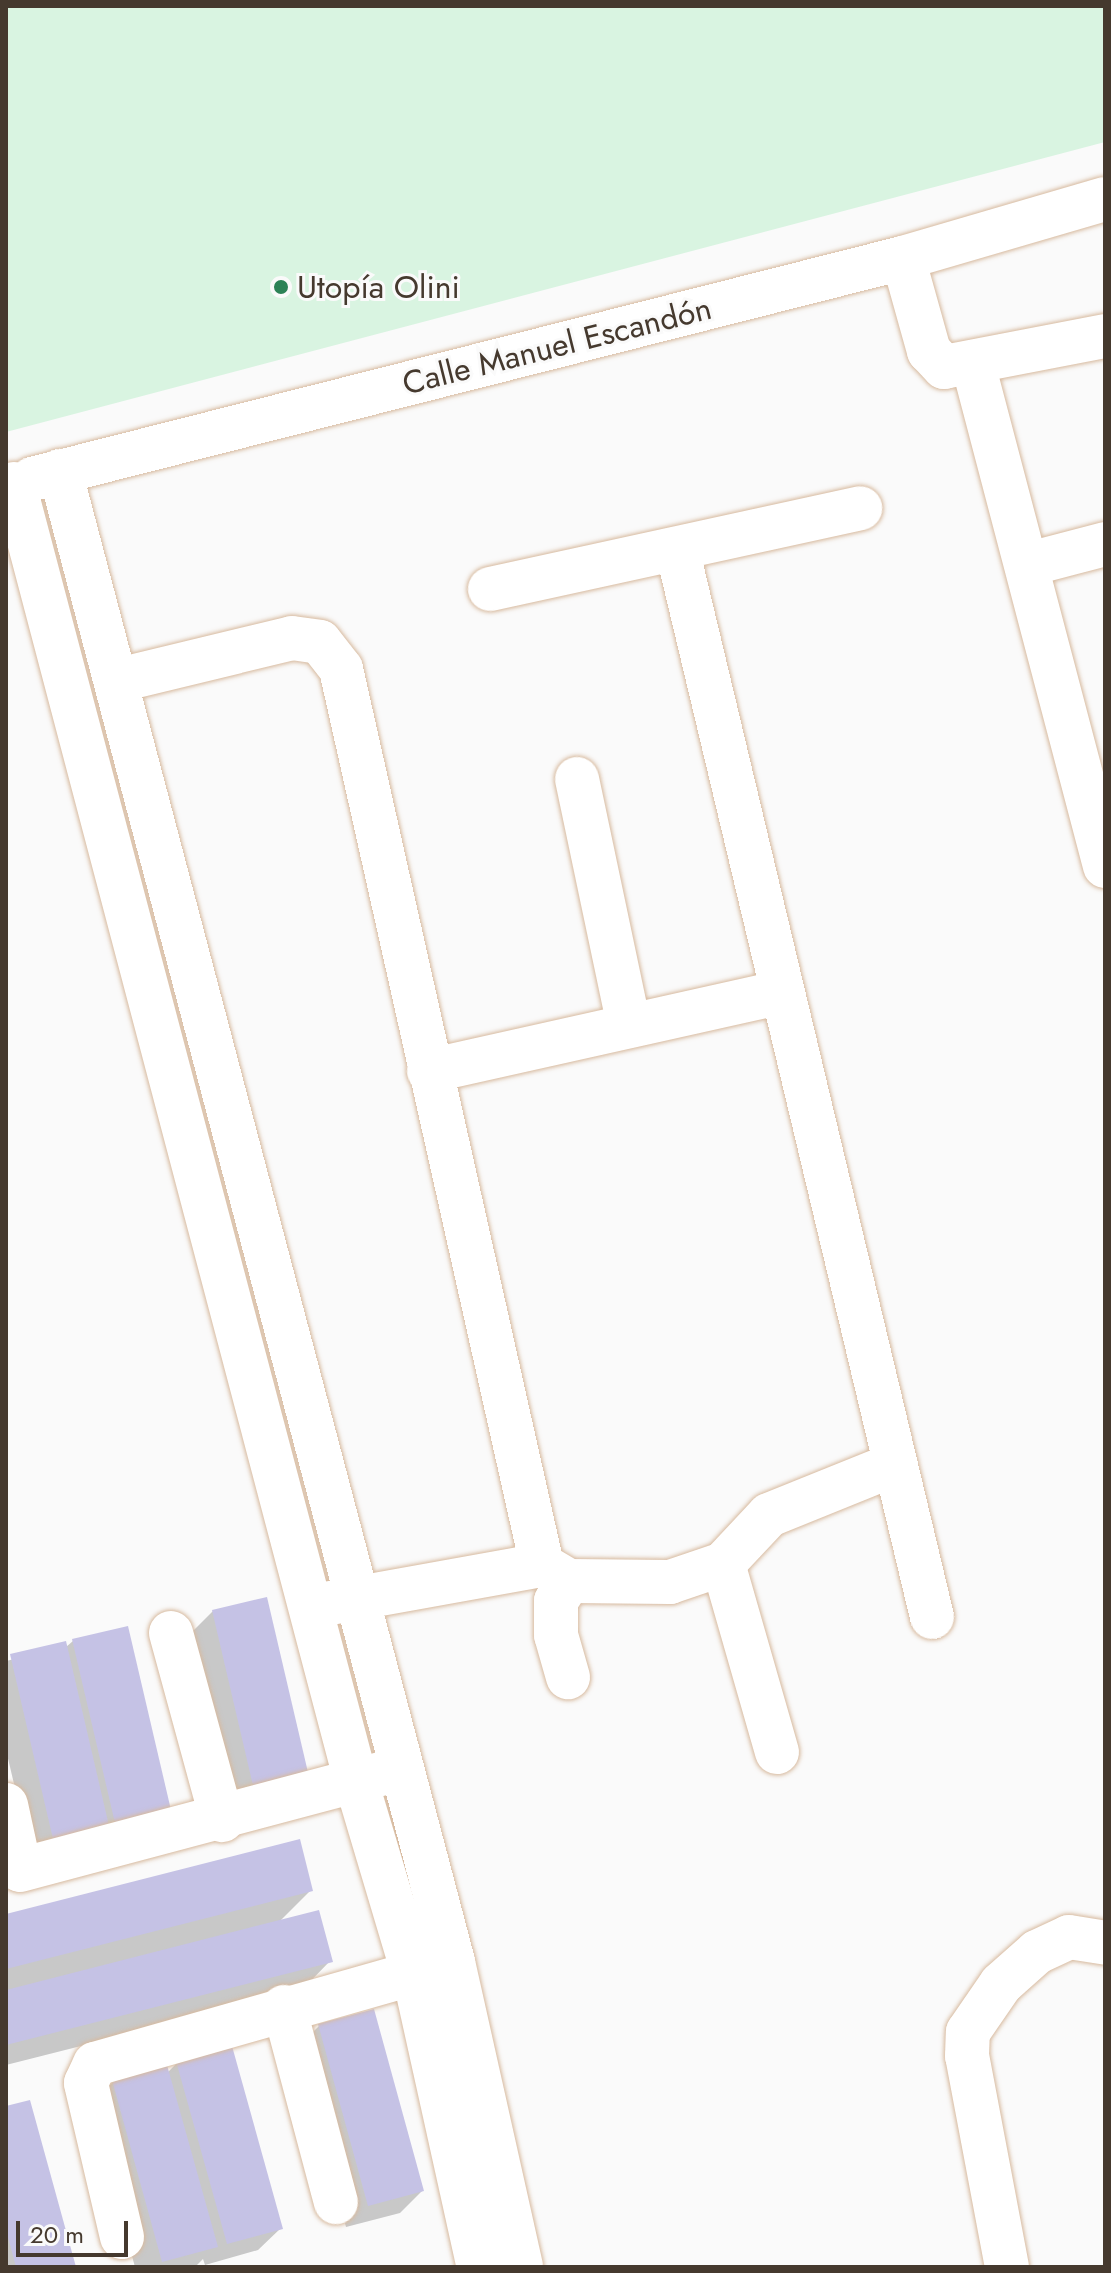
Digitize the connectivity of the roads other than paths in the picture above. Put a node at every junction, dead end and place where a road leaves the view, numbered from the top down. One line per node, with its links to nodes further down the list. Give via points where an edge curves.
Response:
1 (1105, 199): 2 (street, Calle Manuel Escandón)
2 (903, 258): 4 (street, via 934,361 944,367); 5 (street, Calle Manuel Escandón)
3 (1105, 336): 4 (street)
4 (973, 364): 10 (street)
5 (60, 471): 6 (street, Calle Manuel Escandón); 12 (street)
6 (10, 485): 20 (street)
7 (860, 508): 9 (street)
8 (1105, 544): 10 (street)
9 (677, 549): 11 (street); 16 (street)
10 (1029, 564): 13 (street)
11 (490, 589)
12 (119, 680): 18 (street, via 292,638 320,642 332,654 341,669); 19 (street)
13 (1092, 752): 15 (street)
14 (577, 779): 17 (street)
15 (1105, 866)
16 (782, 992): 17 (street); 21 (street)
17 (629, 1026): 18 (street)
18 (429, 1071): 23 (street)
19 (217, 1078): 20 (street); 24 (street)
20 (174, 1087): 25 (street)
21 (895, 1464): 22 (street, via 769,1515); 26 (street)
22 (723, 1564): 23 (street, via 670,1582); 29 (street)
23 (556, 1573): 24 (street); 28 (street, via 556,1635)
24 (355, 1598): 25 (street); 30 (street)
25 (311, 1607): 31 (street)
26 (932, 1617)
27 (171, 1633): 33 (street)
28 (568, 1677)
29 (777, 1752)
30 (402, 1768): 31 (street); 36 (street)
31 (356, 1781): 33 (street); 36 (street)
32 (6, 1805): 34 (street)
33 (222, 1820): 34 (street)
34 (13, 1872)
35 (1105, 1943): 42 (street, via 1069,1937 1037,1952 1001,1984 968,2032 967,2056)
36 (434, 1968): 37 (street); 40 (street); 41 (street)
37 (284, 2007): 38 (street); 39 (street, via 105,2059 89,2072 86,2083)
38 (336, 2202)
39 (122, 2237)
40 (479, 2267)
41 (521, 2267)
42 (1007, 2267)

